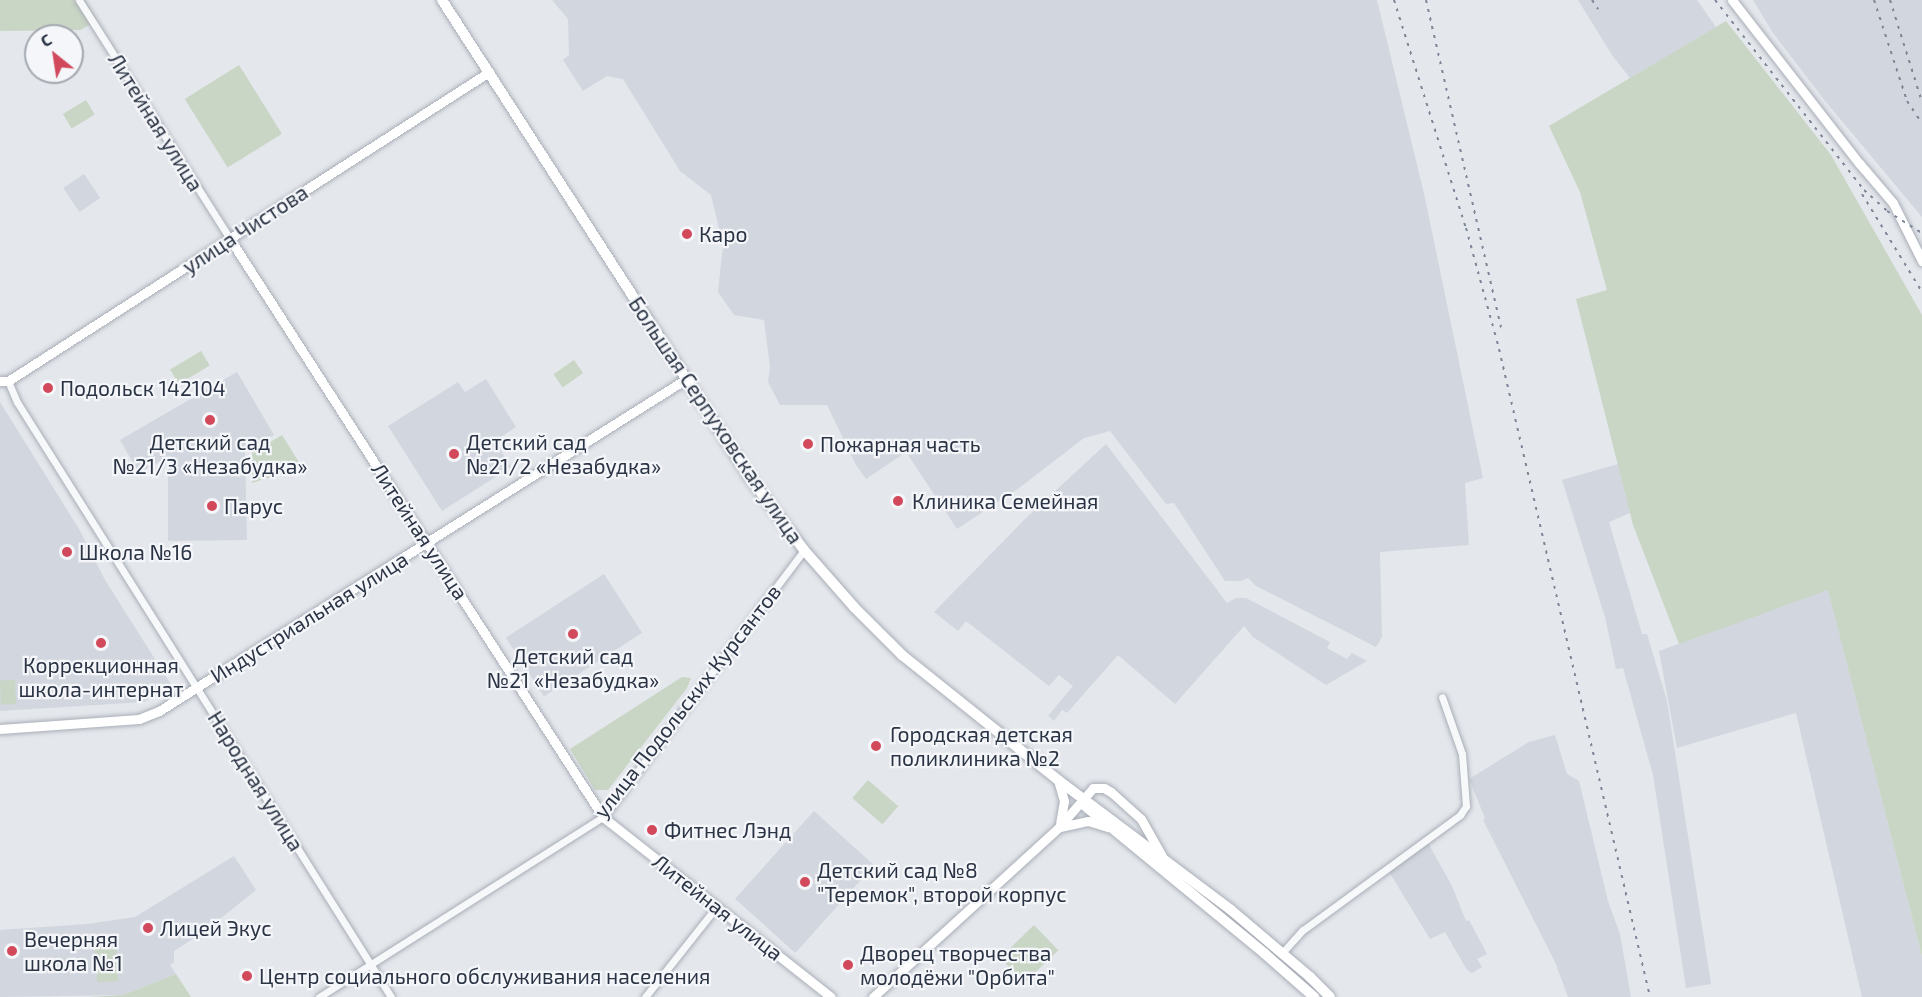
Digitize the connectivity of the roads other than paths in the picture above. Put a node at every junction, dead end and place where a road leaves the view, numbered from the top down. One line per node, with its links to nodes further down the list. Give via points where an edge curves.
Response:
1 (79, 0): 5 (street, Литейная улица)
2 (442, 0): 4 (main road, Большая Серпуховская улица)
3 (1732, 0): 6 (street, via 1893,203)
4 (489, 72): 5 (street, улица Чистова); 7 (main road, Большая Серпуховская улица)
5 (230, 239): 8 (street, улица Чистова); 9 (street, Литейная улица)
6 (1922, 261)
7 (686, 379): 9 (street, Индустриальная улица); 10 (main road, Большая Серпуховская улица, via 750,478)
8 (4, 381): 11 (street, Народная улица)
9 (428, 542): 11 (street, Индустриальная улица); 16 (street, Литейная улица)
10 (804, 550): 14 (main road, Большая Серпуховская улица, via 885,639); 16 (street, улица Подольских Курсантов)
11 (198, 687): 13 (street, Индустриальная улица, via 139,719); 22 (street, Народная улица)
12 (1442, 697): 21 (street, via 1462,754 1466,806 1460,815 1303,930)
13 (0, 729)
14 (1058, 780): 15 (main road, Большая Серпуховская улица); 18 (street, via 1064,801)
15 (1082, 800): 17 (main road, Большая Серпуховская улица); 18 (street); 19 (main road, Большая Серпуховская улица); 19 (street, via 1093,788 1111,792 1141,819)
16 (603, 817): 20 (street, Литейная улица); 22 (street, улица Подольских Курсантов)
17 (1108, 827): 18 (street, via 1088,821); 28 (main road, Большая Серпуховская улица)
18 (1058, 828): 27 (street)
19 (1162, 856): 21 (main road, Большая Серпуховская улица)
20 (717, 906): 25 (street); 26 (street, Литейная улица)
21 (1282, 953): 29 (main road, Большая Серпуховская улица)
22 (371, 965): 23 (street, улица Подольских Курсантов); 24 (street, Народная улица)
23 (319, 997)
24 (391, 997)
25 (645, 997)
26 (831, 997)
27 (873, 997)
28 (1314, 997)
29 (1330, 997)

